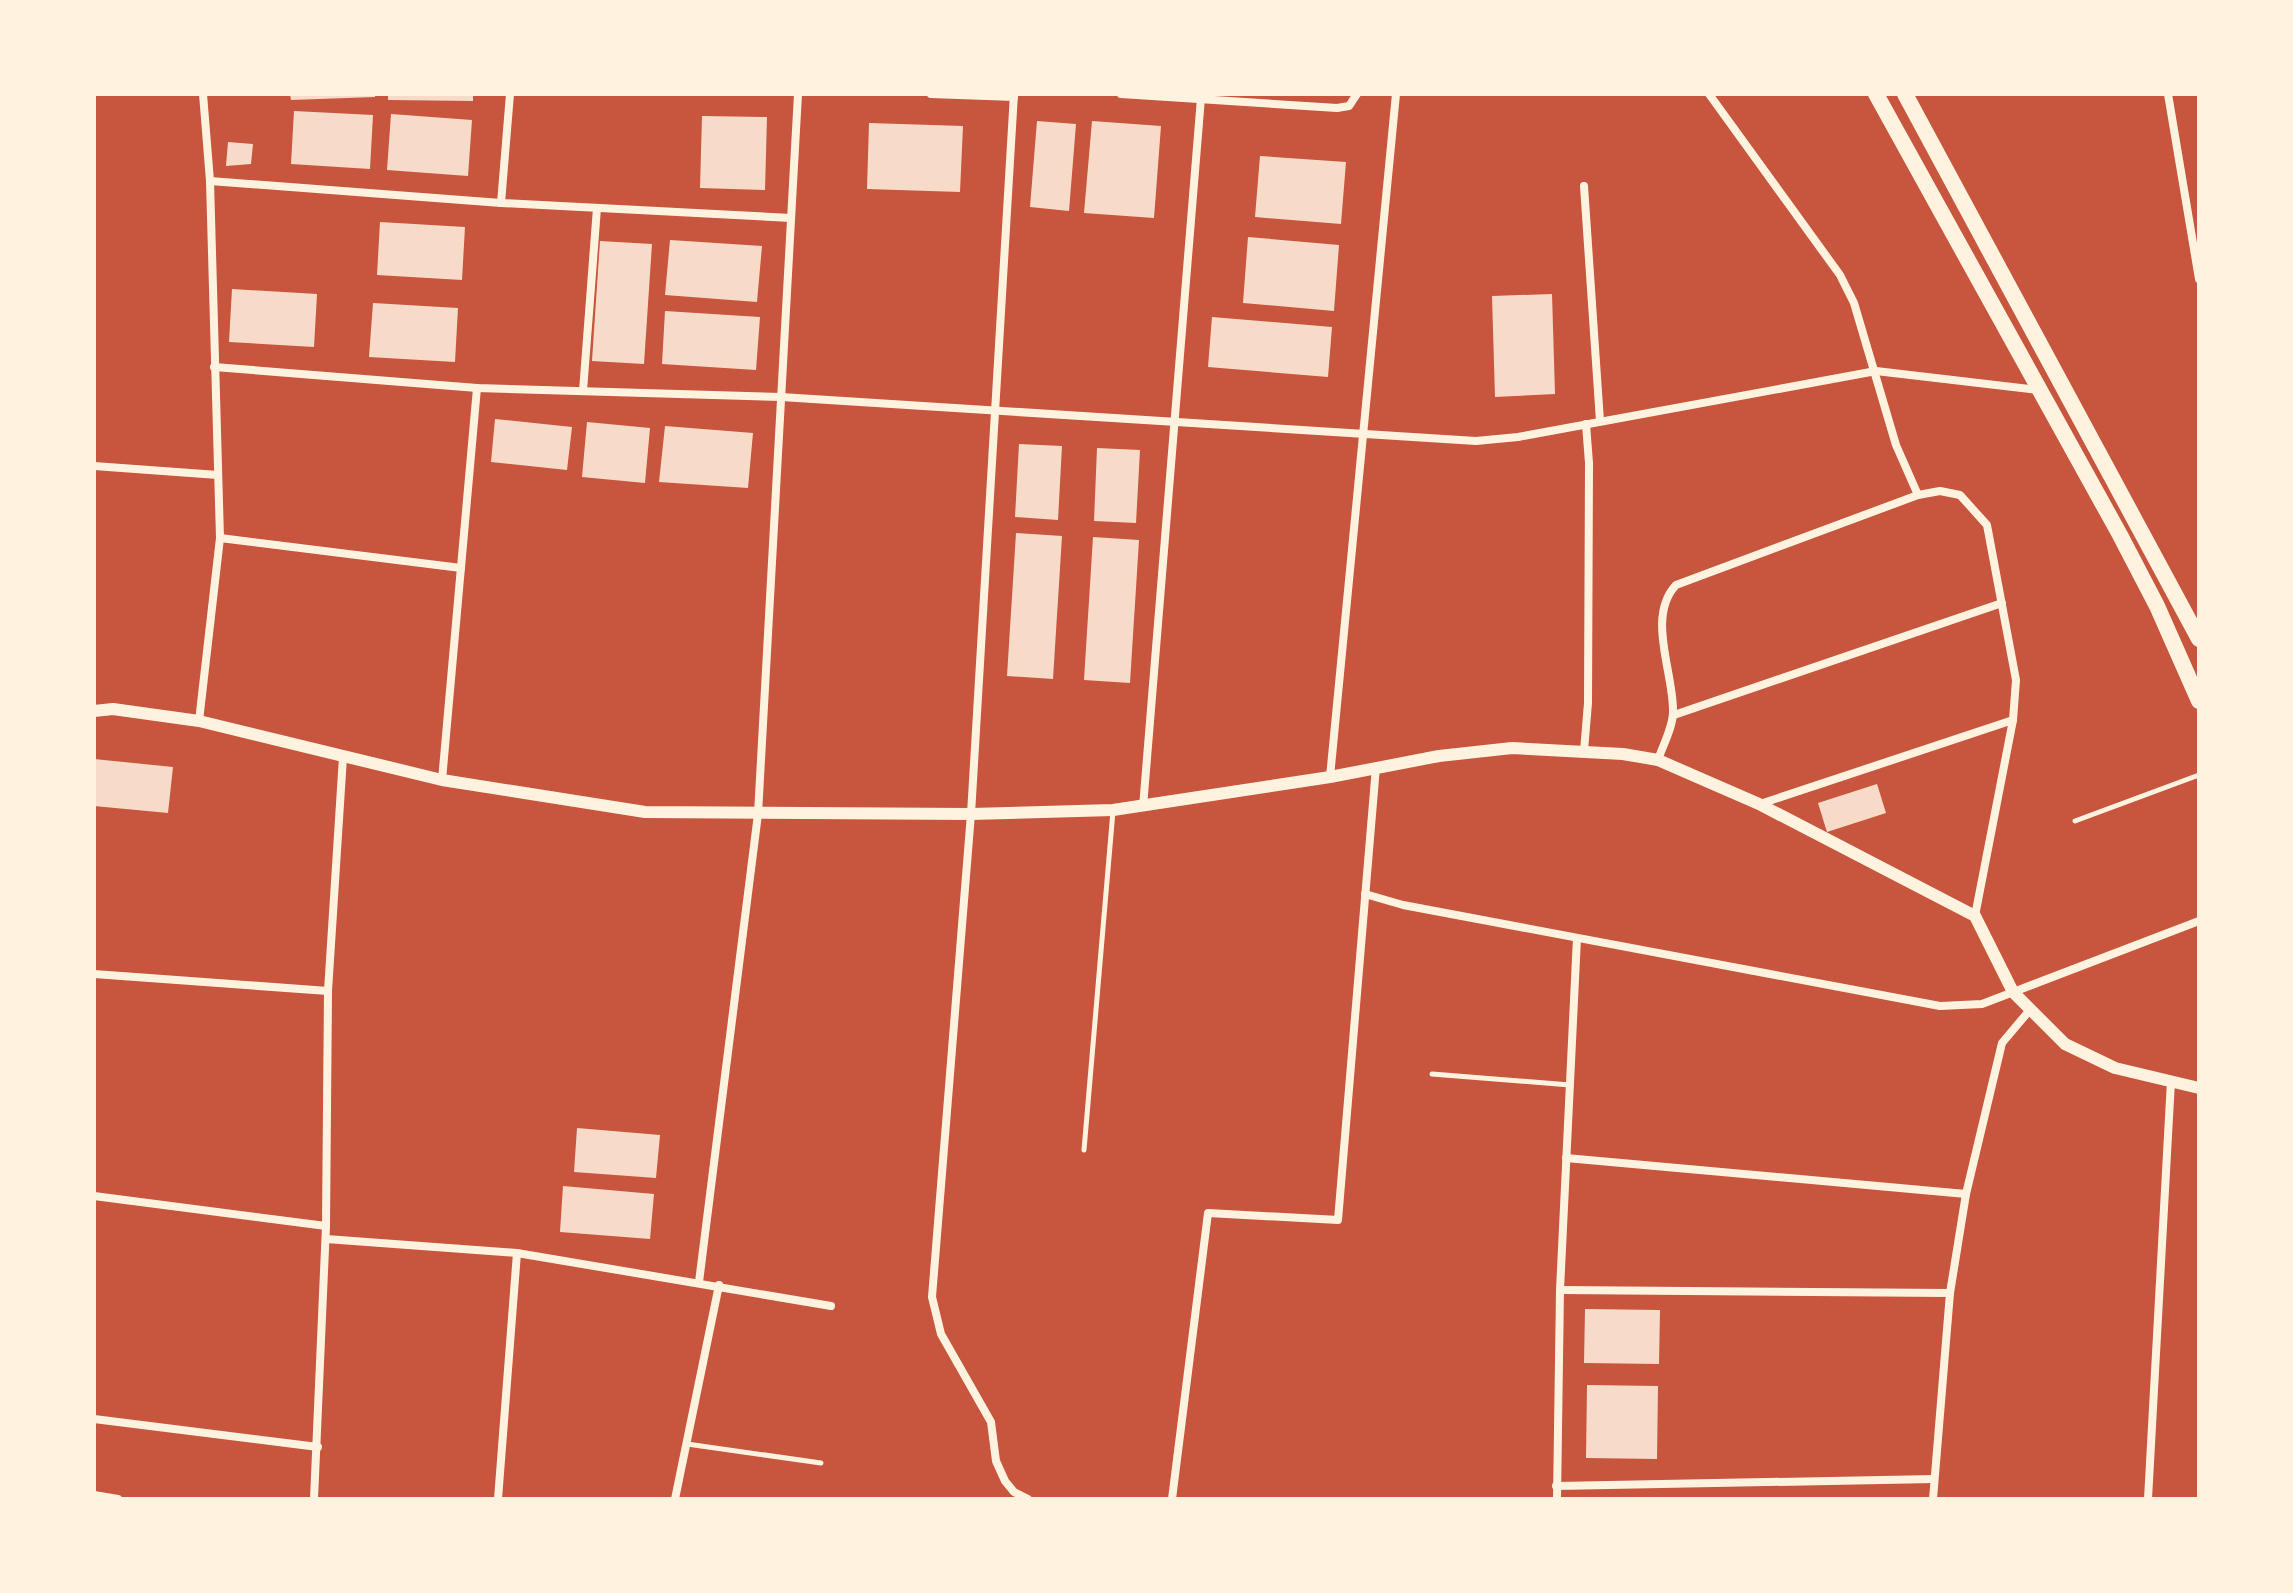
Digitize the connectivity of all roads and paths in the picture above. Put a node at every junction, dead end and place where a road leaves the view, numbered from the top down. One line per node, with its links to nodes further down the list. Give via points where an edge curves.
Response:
1 (203, 94): 14 (street)
2 (510, 94): 16 (street)
3 (798, 94): 18 (street)
4 (931, 94): 12 (street)
5 (1121, 94): 13 (street)
6 (1357, 94): 13 (street, via 1349,106 1337,108)
7 (1396, 94): 30 (street)
8 (1709, 94): 21 (street, via 1840,275)
9 (1876, 94): 23 (main road)
10 (1905, 94): 37 (main road)
11 (2168, 94): 19 (street)
12 (1014, 96): 26 (street)
13 (1201, 98): 27 (street)
14 (210, 181): 16 (street); 20 (street)
15 (1584, 186): 28 (street)
16 (501, 203): 17 (street)
17 (597, 208): 18 (street); 24 (street)
18 (791, 218): 25 (street)
19 (2199, 279)
20 (214, 367): 22 (street); 32 (street)
21 (1876, 371): 23 (street); 28 (street); 33 (street, via 1896,445)
22 (477, 388): 24 (street); 35 (street)
23 (2039, 390): 38 (main road, via 2157,606)
24 (583, 391): 25 (street)
25 (781, 397): 26 (street); 53 (street)
26 (995, 410): 27 (street); 54 (street)
27 (1175, 419): 30 (street); 51 (street)
28 (1600, 421): 29 (street)
29 (1586, 424): 30 (street, via 1476,441); 43 (street)
30 (1363, 434): 48 (street)
31 (94, 466): 32 (street)
32 (218, 475): 34 (street)
33 (1918, 495): 36 (street, via 1960,495 1974,507 1987,525); 40 (street, via 1676,585 1665,597 1662,617)
34 (220, 538): 35 (street); 42 (street)
35 (461, 568): 49 (street)
36 (2002, 603): 40 (street); 41 (street, via 2016,680)
37 (2199, 639)
38 (2199, 701)
39 (94, 711): 42 (street)
40 (1674, 715): 45 (street)
41 (2013, 720): 50 (street); 57 (street)
42 (199, 721): 44 (street)
43 (1584, 751): 45 (street); 46 (street, via 1512,748)
44 (343, 757): 49 (street); 61 (street)
45 (1658, 760): 50 (street)
46 (1376, 767): 48 (street); 56 (street)
47 (2199, 775): 55 (lane)
48 (1330, 777): 51 (street)
49 (442, 780): 53 (street, via 645,812)
50 (1759, 804): 57 (street)
51 (1143, 807): 52 (street)
52 (1113, 810): 54 (street); 68 (lane)
53 (758, 814): 54 (street); 75 (street)
54 (971, 814): 91 (street, via 932,1297 941,1334 991,1422 996,1461 1005,1481)
55 (2075, 821)
56 (1365, 894): 59 (street); 92 (street, via 1338,1220 1208,1213)
57 (1975, 916): 62 (street)
58 (2199, 921): 62 (street)
59 (1577, 938): 62 (street, via 1940,1006 1982,1004); 66 (street)
60 (94, 974): 61 (street)
61 (328, 991): 72 (street)
62 (2013, 992): 63 (street)
63 (2029, 1011): 65 (street, via 2065,1044 2115,1068); 70 (street, via 2002,1043)
64 (1432, 1074): 66 (lane)
65 (2171, 1081): 67 (street); 95 (street)
66 (1570, 1085): 69 (street)
67 (2199, 1088)
68 (1084, 1150)
69 (1566, 1158): 70 (street); 77 (street)
70 (1966, 1194): 78 (street)
71 (94, 1196): 72 (street)
72 (326, 1226): 73 (street)
73 (326, 1239): 74 (street); 82 (street)
74 (517, 1253): 75 (street); 89 (street)
75 (699, 1282): 76 (street)
76 (719, 1285): 79 (street); 81 (street)
77 (1560, 1290): 78 (street); 85 (street)
78 (1950, 1293): 84 (street)
79 (831, 1306)
80 (94, 1419): 82 (street)
81 (686, 1444): 83 (lane); 90 (street)
82 (318, 1447): 88 (street)
83 (821, 1463)
84 (1934, 1479): 85 (street); 94 (street)
85 (1556, 1486): 93 (street)
86 (94, 1495): 87 (street)
87 (118, 1499)
88 (314, 1499)
89 (498, 1499)
90 (675, 1499)
91 (1028, 1499)
92 (1172, 1499)
93 (1557, 1499)
94 (1933, 1499)
95 (2148, 1499)

